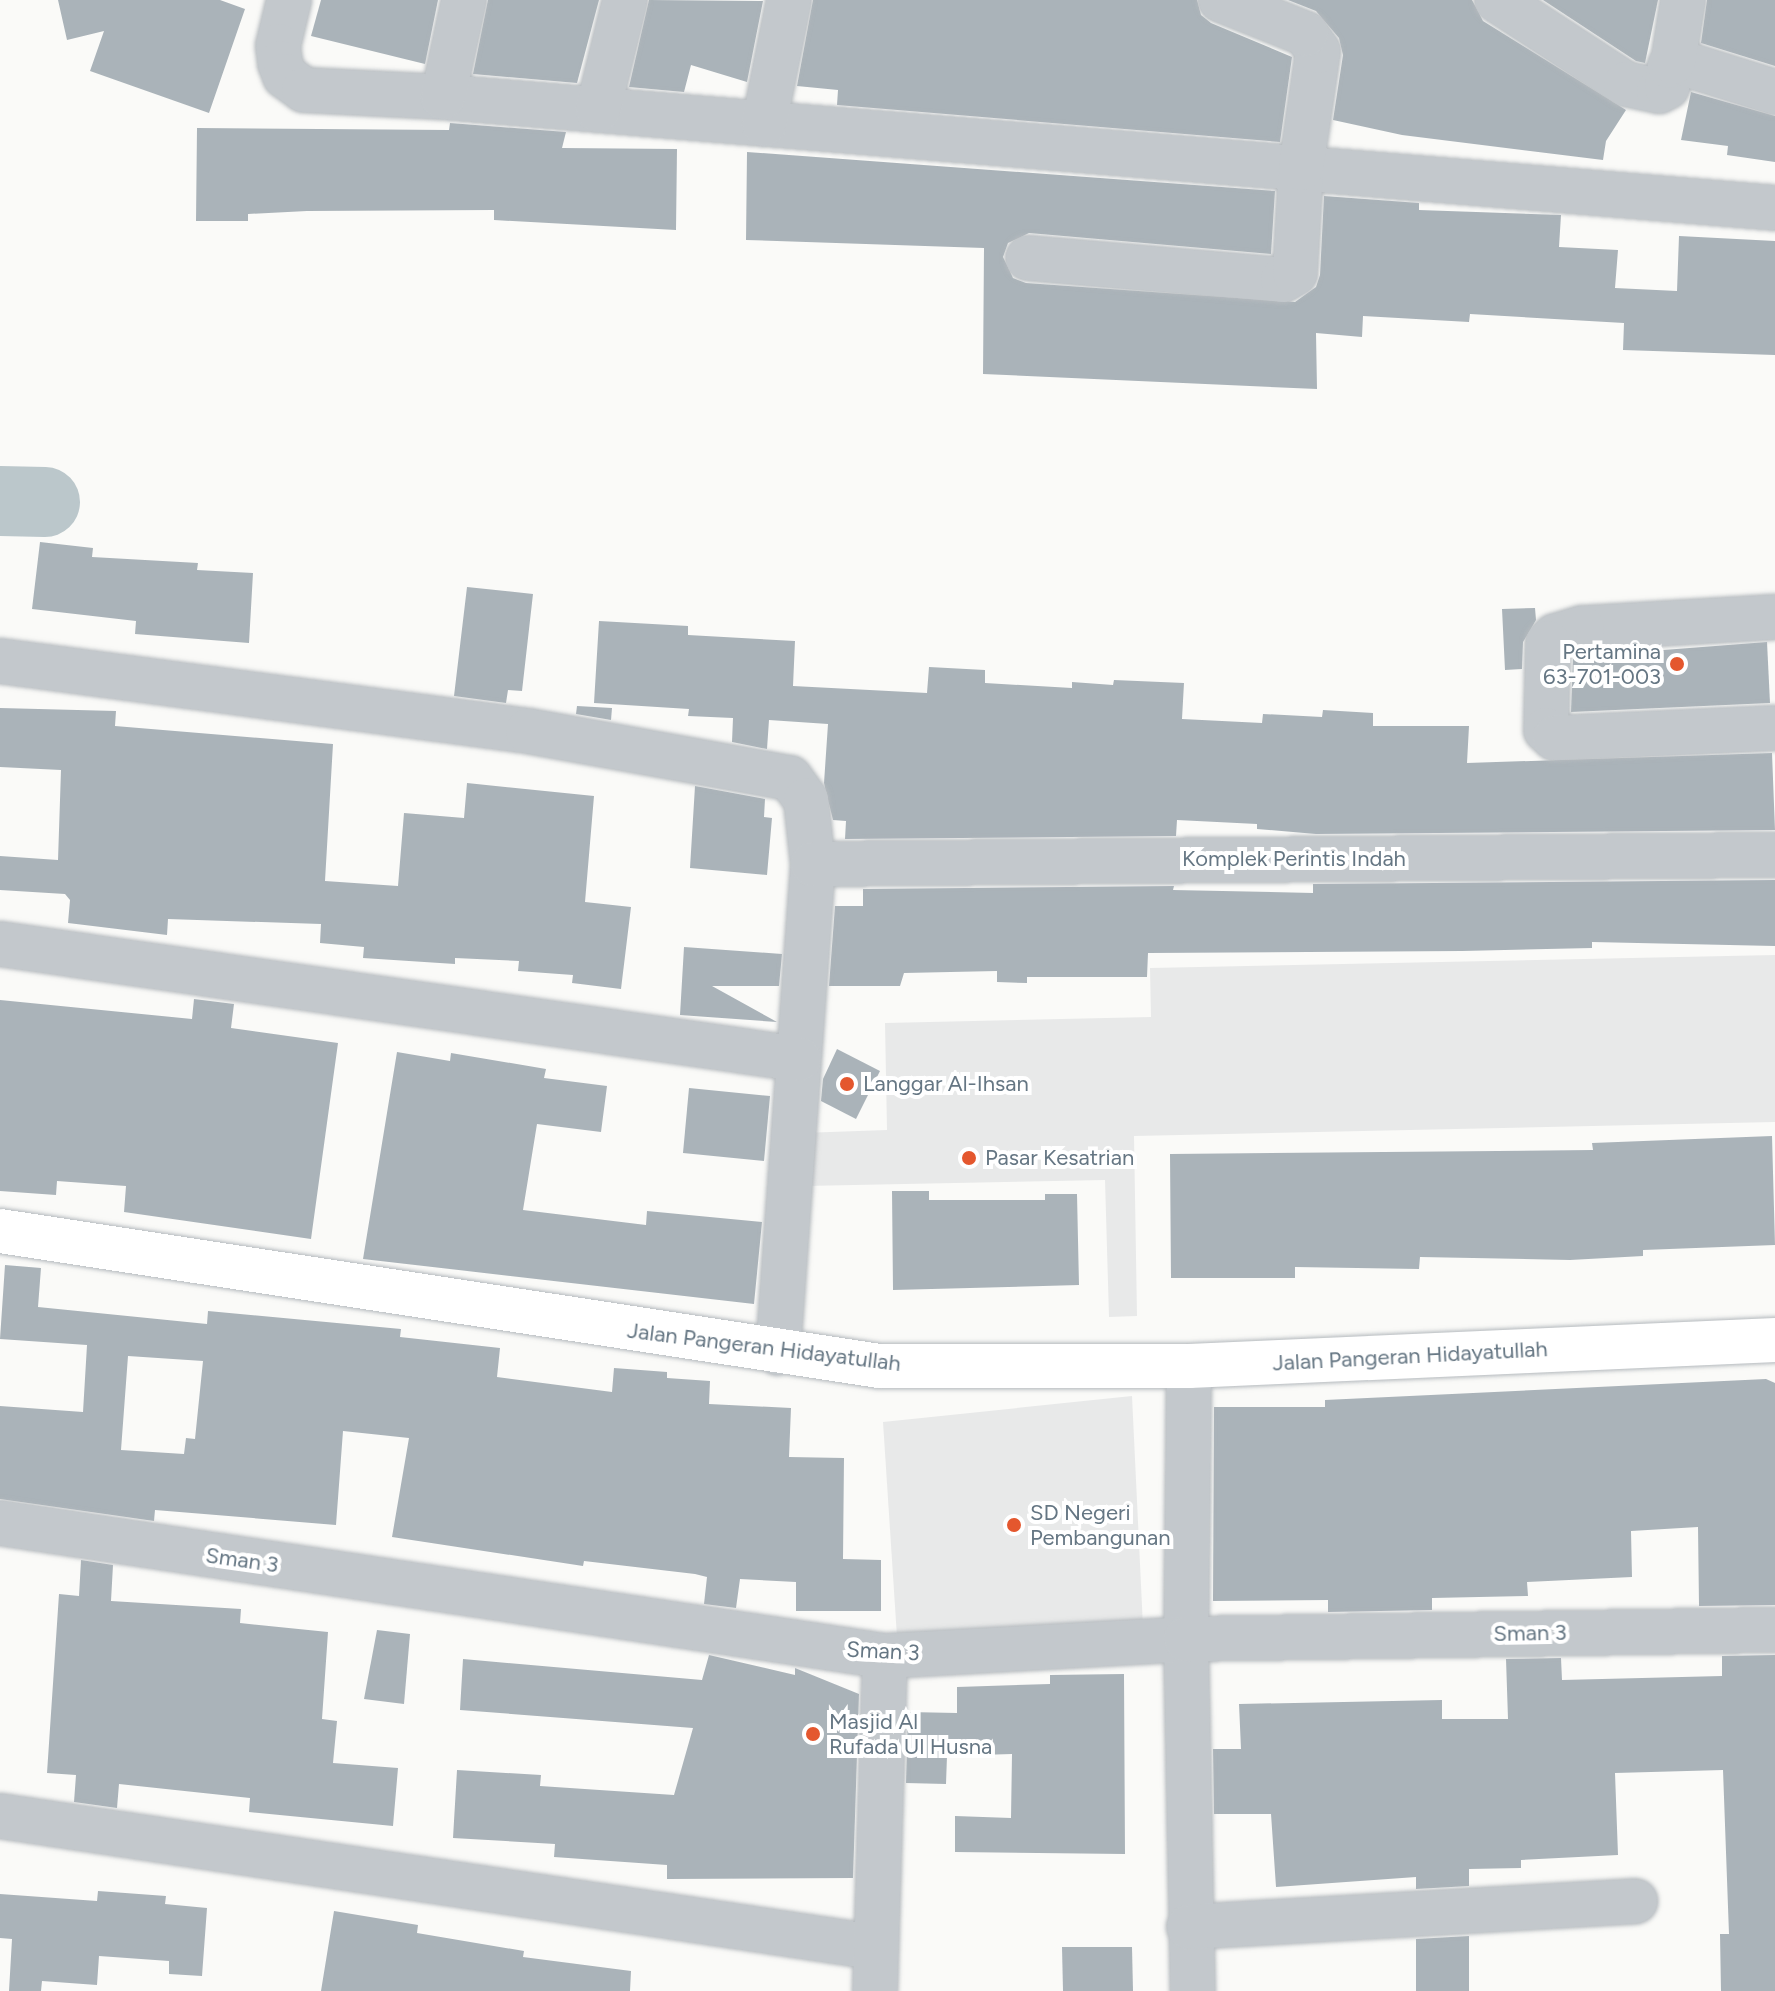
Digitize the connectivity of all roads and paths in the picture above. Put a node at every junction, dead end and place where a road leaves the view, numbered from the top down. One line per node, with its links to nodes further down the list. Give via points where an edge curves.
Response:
1 (289, 0): 10 (street, via 278,46 280,63 293,84 304,90)
2 (464, 0): 10 (street)
3 (625, 0): 11 (street)
4 (789, 0): 12 (street)
5 (1221, 0): 13 (street, via 1314,41 1320,60)
6 (1497, 0): 8 (street, via 1626,84 1659,91 1667,87)
7 (1683, 0): 8 (street)
8 (1673, 62): 9 (street)
9 (1775, 92)
10 (443, 97): 11 (street)
11 (598, 110): 12 (street)
12 (764, 124): 13 (street)
13 (1301, 168): 14 (street); 15 (street, via 1298,264 1290,279)
14 (1775, 208)
15 (1028, 258)
16 (1775, 617): 18 (street, via 1582,628 1555,636 1548,643 1546,730 1555,738)
17 (0, 661): 20 (street, via 528,731 790,778 806,800)
18 (1775, 728)
19 (1775, 855): 20 (street, Komplek Perintis Indah)
20 (813, 864): 22 (street)
21 (0, 944): 22 (street)
22 (799, 1059): 25 (street)
23 (0, 1231): 25 (main road, Jalan Pangeran Hidayatullah)
24 (1775, 1340): 26 (main road, Jalan Pangeran Hidayatullah)
25 (778, 1353): 26 (main road, Jalan Pangeran Hidayatullah, via 879,1366)
26 (1189, 1366): 29 (street)
27 (0, 1523): 30 (street, Sman 3)
28 (1775, 1630): 29 (street, Sman 3)
29 (1186, 1639): 30 (street, Sman 3); 33 (street)
30 (885, 1656): 34 (street)
31 (0, 1816): 34 (street)
32 (1635, 1901): 33 (street)
33 (1189, 1927): 36 (street)
34 (874, 1947): 35 (street)
35 (875, 1991)
36 (1193, 1991)

